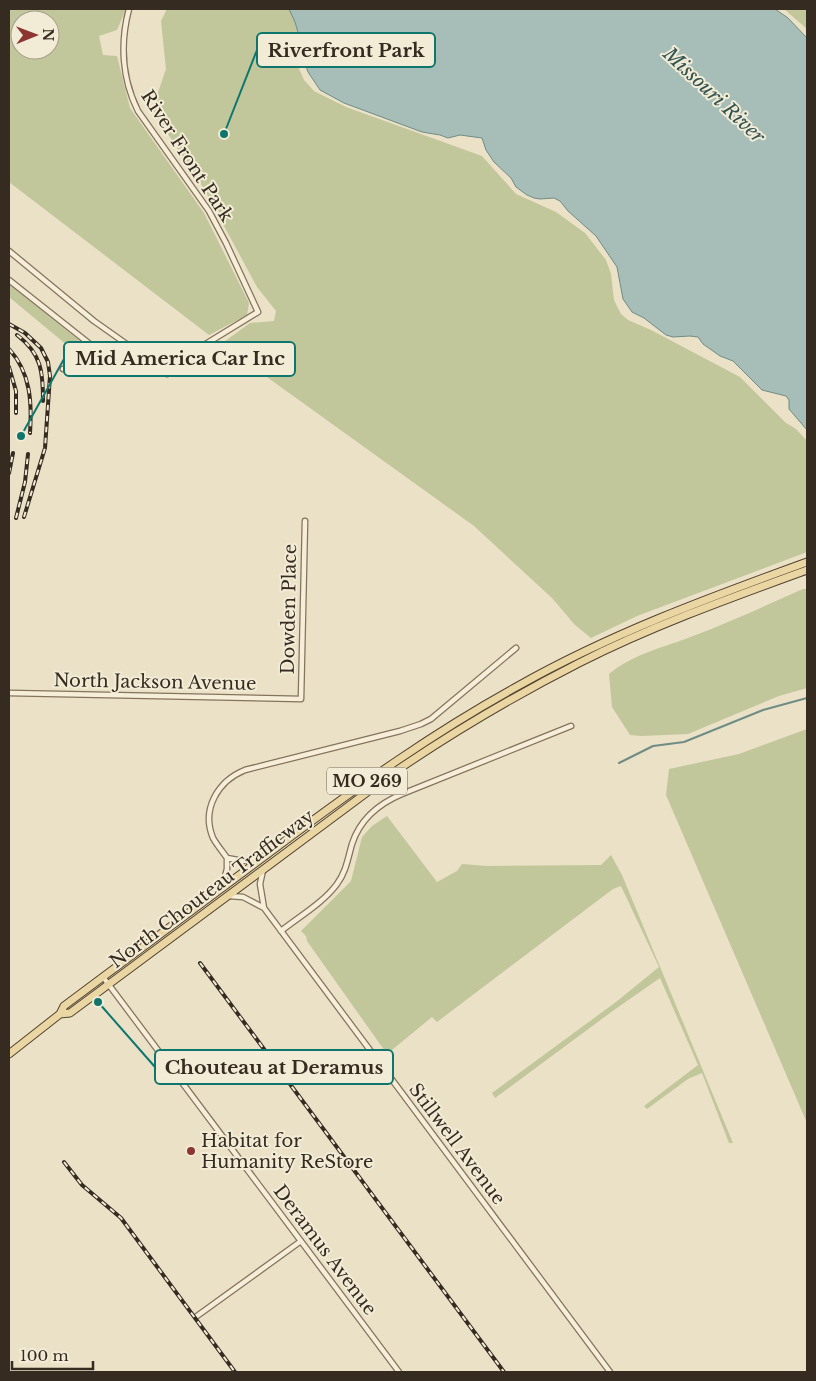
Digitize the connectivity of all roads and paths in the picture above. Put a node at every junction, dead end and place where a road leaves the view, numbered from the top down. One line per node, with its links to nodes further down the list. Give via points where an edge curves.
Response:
1 (129, 9): 4 (street, River Front Park, via 124,58 131,98 209,211 258,312 178,361 167,374)
2 (9, 251): 5 (street, via 94,321)
3 (9, 280): 4 (street)
4 (110, 360): 6 (street, via 101,370)
5 (152, 362)
6 (64, 369)
7 (305, 520): 12 (street, Dowden Place)
8 (807, 562): 15 (main road, North Chouteau Trafficway / MO 269, via 665,615 519,685 442,730)
9 (807, 570): 16 (main road, North Chouteau Trafficway / MO 269, via 670,622 580,662 524,692 400,768)
10 (516, 648): 14 (street, North Chouteau Trafficway, via 421,724 245,770 227,780 215,794 210,825 216,843)
11 (9, 693): 12 (street, North Jackson Avenue)
12 (301, 699)
13 (571, 726): 20 (street, via 379,806 358,830 337,884)
14 (227, 858): 15 (street, North Chouteau Trafficway, via 243,861); 17 (street)
15 (262, 858): 17 (main road, North Chouteau Trafficway / MO 269)
16 (263, 870): 18 (main road, North Chouteau Trafficway / MO 269); 19 (street, via 260,894)
17 (222, 886): 21 (main road, North Chouteau Trafficway / MO 269)
18 (229, 896): 19 (street, Stillwell Avenue, via 243,897); 22 (main road, North Chouteau Trafficway / MO 269)
19 (264, 908): 20 (street, Stillwell Avenue)
20 (281, 931): 28 (street, Stillwell Avenue)
21 (103, 977): 22 (street, Deramus Avenue); 23 (main road, North Chouteau Trafficway / MO 269, via 64,1006)
22 (108, 984): 23 (main road, North Chouteau Trafficway / MO 269, via 70,1013); 25 (street, Deramus Avenue)
23 (60, 1014): 24 (main road, North Chouteau Trafficway / MO 269)
24 (9, 1054)
25 (301, 1241): 26 (street); 27 (street, Deramus Avenue)
26 (197, 1316)
27 (399, 1372)
28 (610, 1372)

